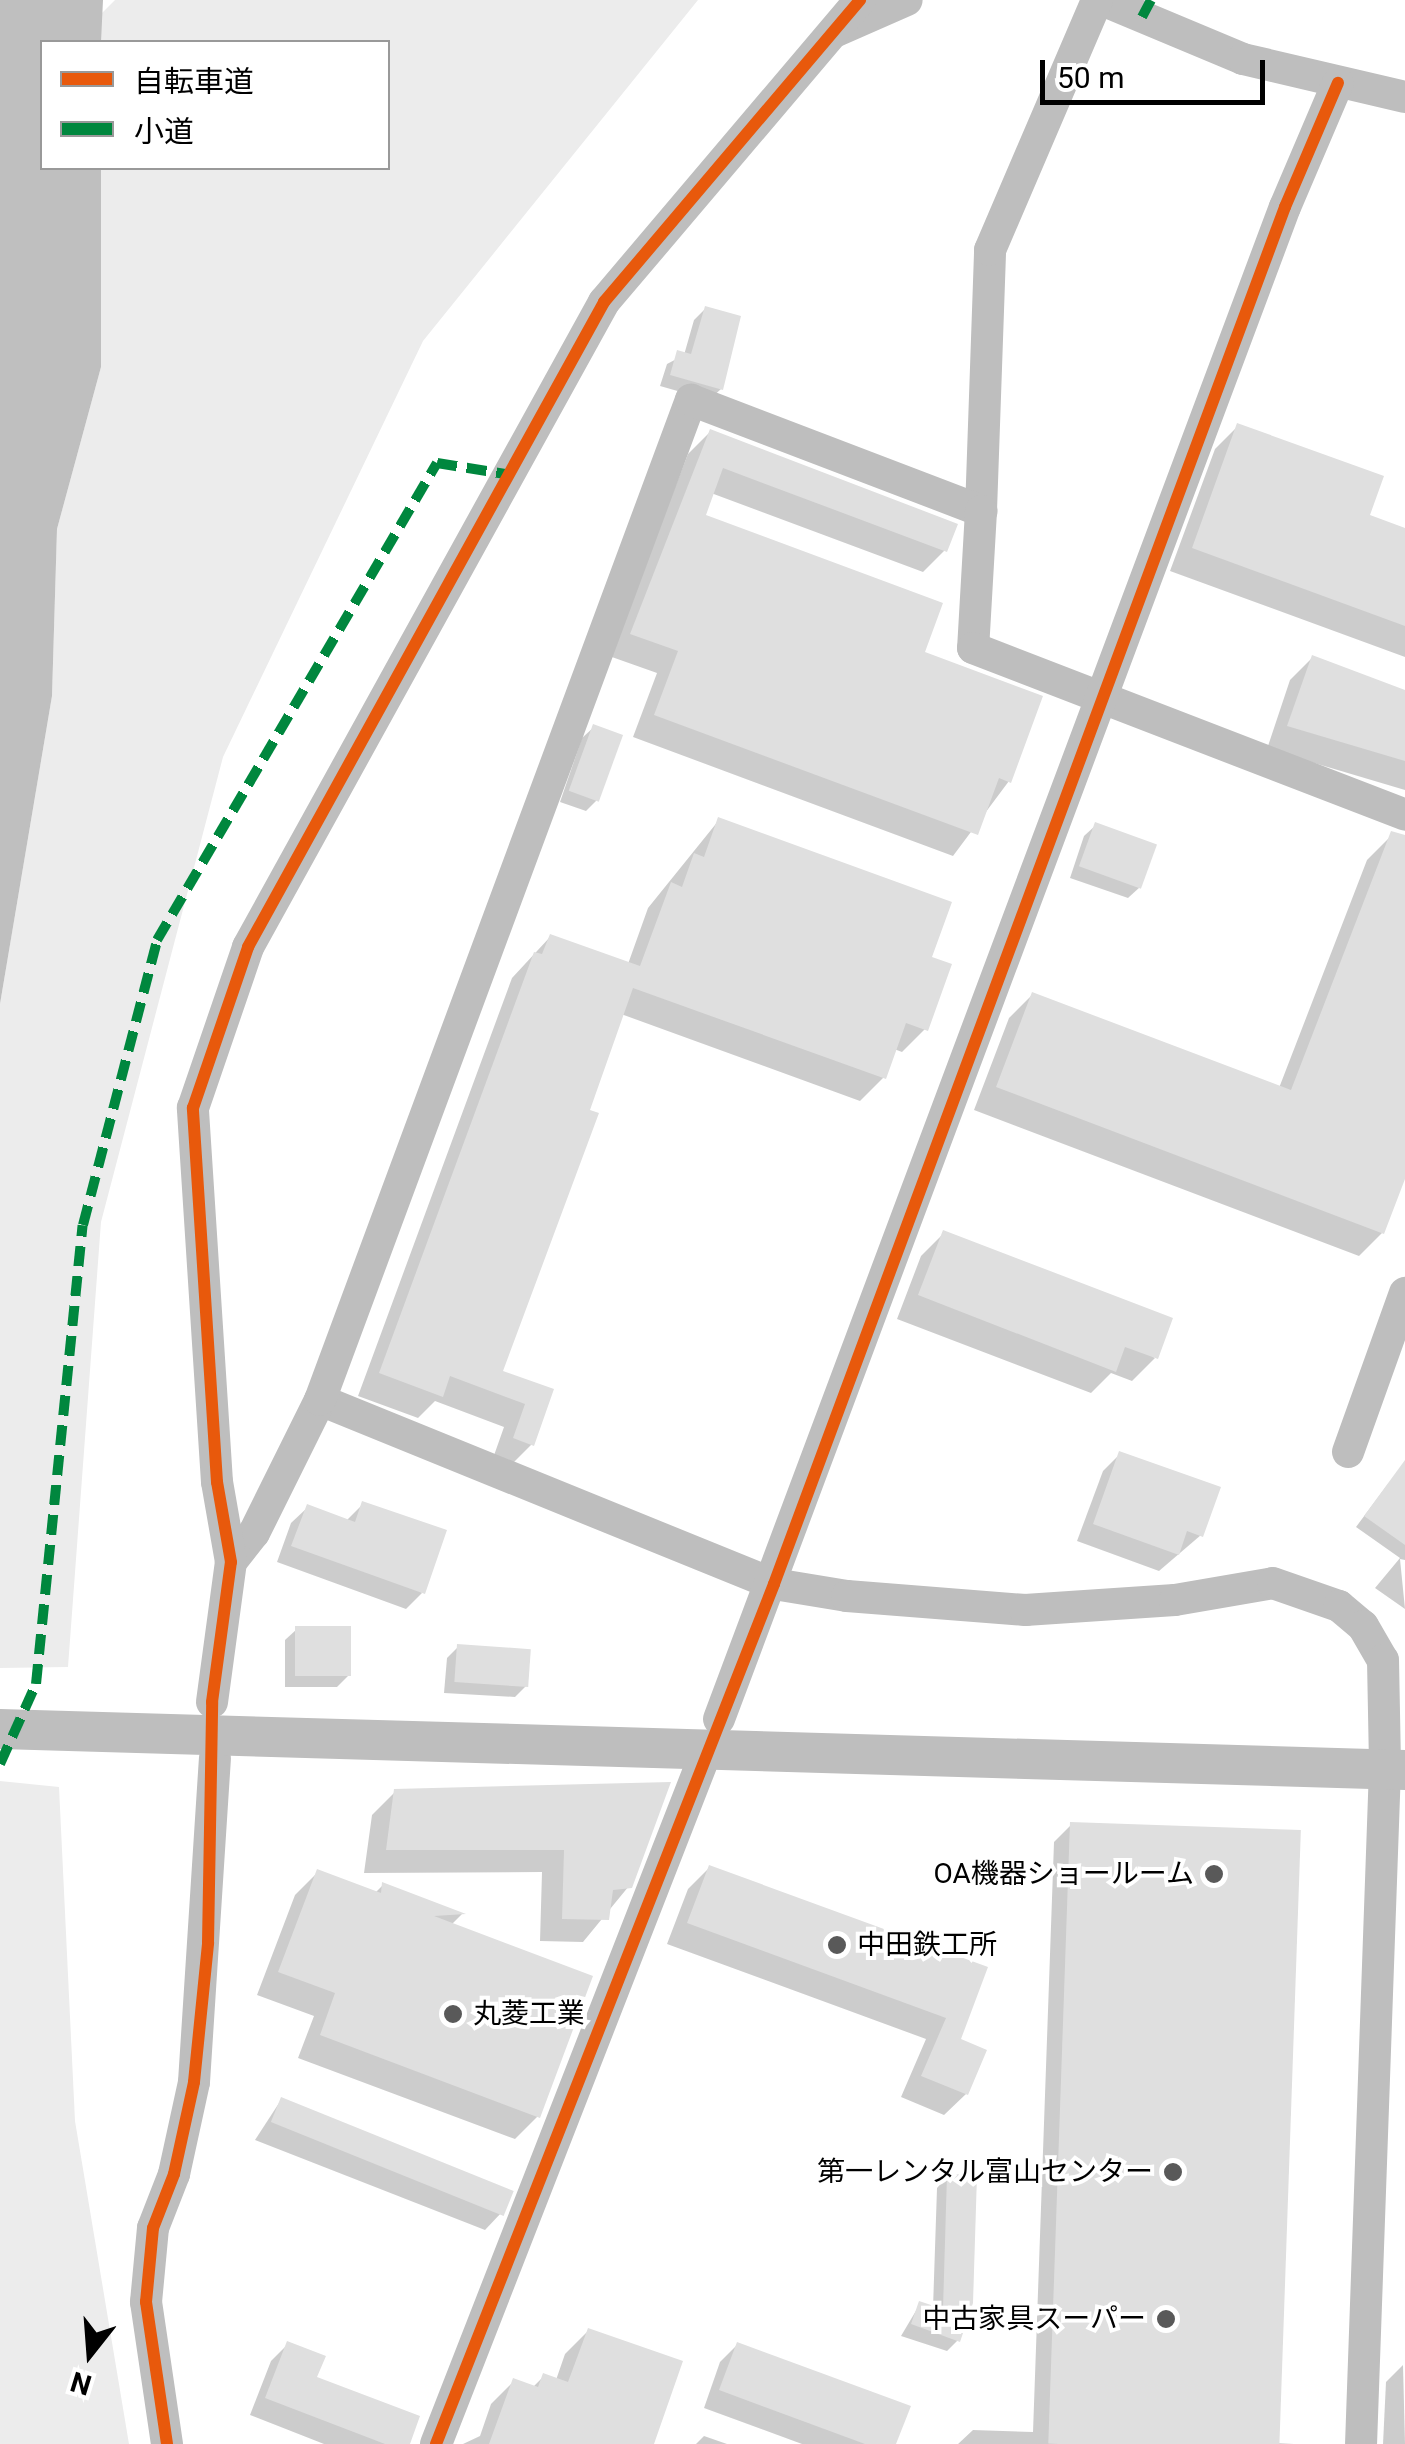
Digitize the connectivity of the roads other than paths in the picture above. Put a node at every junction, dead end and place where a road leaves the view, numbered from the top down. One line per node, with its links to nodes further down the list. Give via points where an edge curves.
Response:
1 (860, 0): 4 (street)
2 (906, 0): 4 (street)
3 (1099, 0): 5 (street, via 1243,59); 7 (street, via 990,250)
4 (832, 32): 13 (street, via 604,302 248,947 193,1108 217,1482)
5 (1338, 83): 6 (street); 8 (street, via 1285,206)
6 (1405, 97)
7 (981, 511): 8 (street, via 973,648); 11 (street, via 691,400)
8 (1100, 702): 9 (street); 14 (street)
9 (1405, 815)
10 (1405, 1293): 12 (street)
11 (320, 1400): 13 (street, via 254,1532); 14 (street)
12 (1348, 1452)
13 (231, 1562): 15 (street)
14 (774, 1584): 16 (street); 20 (street, via 1025,1610 1175,1600 1274,1583 1306,1592 1363,1626 1383,1660)
15 (212, 1702)
16 (719, 1719)
17 (0, 1729): 20 (street)
18 (215, 1759): 21 (street, via 194,2082 174,2174 153,2228 146,2302)
19 (701, 1765): 22 (street)
20 (1395, 1769): 23 (street)
21 (167, 2444)
22 (436, 2444)
23 (1361, 2444)

